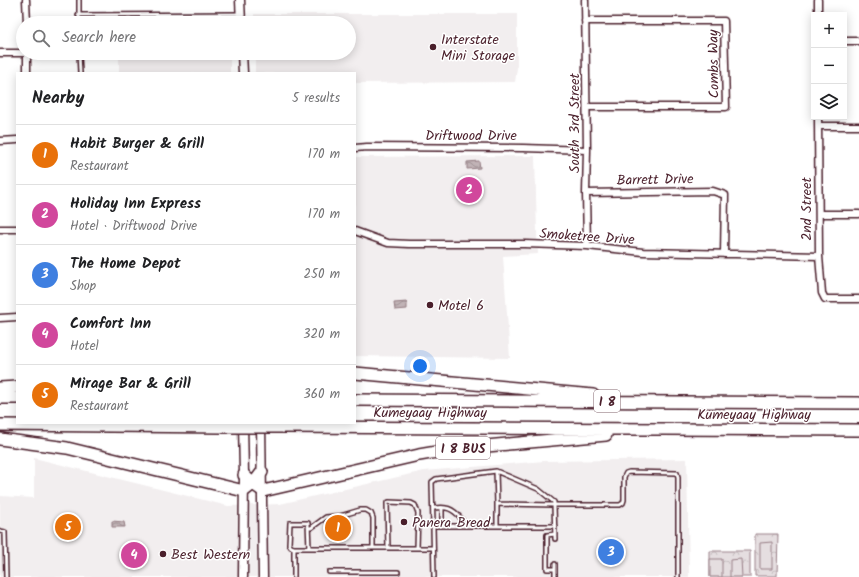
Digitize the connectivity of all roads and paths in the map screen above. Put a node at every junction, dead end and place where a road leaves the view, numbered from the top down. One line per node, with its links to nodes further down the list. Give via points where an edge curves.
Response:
1 (26, 0): 9 (street)
2 (79, 0): 8 (lane)
3 (240, 0): 7 (main road)
4 (585, 0): 10 (street, South 3rd Street)
5 (818, 0): 6 (street)
6 (818, 12)
7 (241, 14): 8 (lane)
8 (78, 15)
9 (27, 16)
10 (585, 21): 21 (street, South 3rd Street); 21 (street, Combs Way, via 724,21 726,107)
11 (847, 41): 12 (street)
12 (859, 42)
13 (0, 52): 14 (street)
14 (16, 53)
15 (27, 60): 18 (street)
16 (79, 60): 19 (lane)
17 (242, 60): 20 (main road)
18 (27, 72)
19 (80, 72)
20 (243, 72)
21 (587, 107): 28 (street, South 3rd Street)
22 (818, 120): 23 (street, 2nd Street)
23 (818, 126): 24 (street); 30 (street, 2nd Street)
24 (859, 126)
25 (16, 140): 26 (street)
26 (0, 141)
27 (356, 148): 28 (street, Driftwood Drive)
28 (587, 150): 29 (street, South 3rd Street)
29 (586, 193): 35 (street, South 3rd Street); 36 (street, Barrett Drive, via 712,190 725,195)
30 (819, 214): 31 (street); 37 (street, 2nd Street)
31 (859, 214)
32 (0, 229): 33 (street)
33 (16, 229)
34 (356, 231): 35 (street, Smoketree Drive, via 402,244)
35 (587, 246): 36 (street, Smoketree Drive, via 643,252)
36 (724, 254): 37 (street, Smoketree Drive)
37 (818, 256): 38 (street, 2nd Street, via 825,299)
38 (859, 299)
39 (0, 318): 40 (street)
40 (16, 318)
41 (356, 373): 47 (highway, via 598,396)
42 (16, 387): 43 (highway)
43 (0, 388)
44 (0, 398): 45 (highway)
45 (16, 398)
46 (356, 400): 47 (highway, Kumeyaay Highway / I 8)
47 (627, 401): 48 (highway, Kumeyaay Highway / I 8)
48 (859, 404)
49 (243, 424): 57 (main road)
50 (261, 424): 56 (main road)
51 (0, 425): 52 (highway, Kumeyaay Highway / I 8, bridge)
52 (666, 429): 53 (highway, Kumeyaay Highway / I 8); 59 (highway, I 8 BUS, via 454,449 411,456)
53 (859, 430)
54 (0, 439): 58 (highway, via 68,448)
55 (496, 471): 60 (lane); 61 (lane, via 538,489 554,502); 62 (lane, via 436,478 432,482)
56 (262, 472): 58 (highway); 59 (main road)
57 (244, 475): 58 (highway)
58 (249, 487): 59 (highway); 85 (main road)
59 (263, 491): 86 (main road)
60 (497, 504): 61 (lane); 67 (lane)
61 (554, 505): 68 (lane); 91 (lane, via 620,505 624,500 626,473 677,473)
62 (433, 508): 63 (lane); 64 (lane)
63 (442, 508): 65 (lane); 66 (lane, via 452,510)
64 (433, 526): 65 (lane); 78 (lane)
65 (442, 526): 66 (lane)
66 (465, 526): 67 (lane)
67 (497, 526): 68 (lane)
68 (555, 526): 71 (lane)
69 (309, 528): 73 (lane, via 306,522 290,523 289,544); 74 (lane); 75 (lane, via 326,517 366,510 373,518)
70 (0, 531): 84 (lane, via 5,532)
71 (555, 534): 72 (lane); 80 (lane, via 547,535 547,569)
72 (555, 539)
73 (294, 548): 74 (lane); 87 (lane)
74 (310, 548): 75 (lane)
75 (373, 548): 76 (lane)
76 (388, 548): 77 (lane); 77 (lane, via 388,502 415,505 418,513)
77 (417, 548): 78 (lane)
78 (433, 548): 89 (lane)
79 (555, 564): 80 (lane)
80 (555, 569): 90 (lane)
81 (329, 572): 82 (lane)
82 (380, 572): 83 (lane); 88 (lane)
83 (398, 572)
84 (6, 577)
85 (243, 577)
86 (263, 577)
87 (294, 577)
88 (380, 577)
89 (434, 577)
90 (555, 577)
91 (678, 577)

